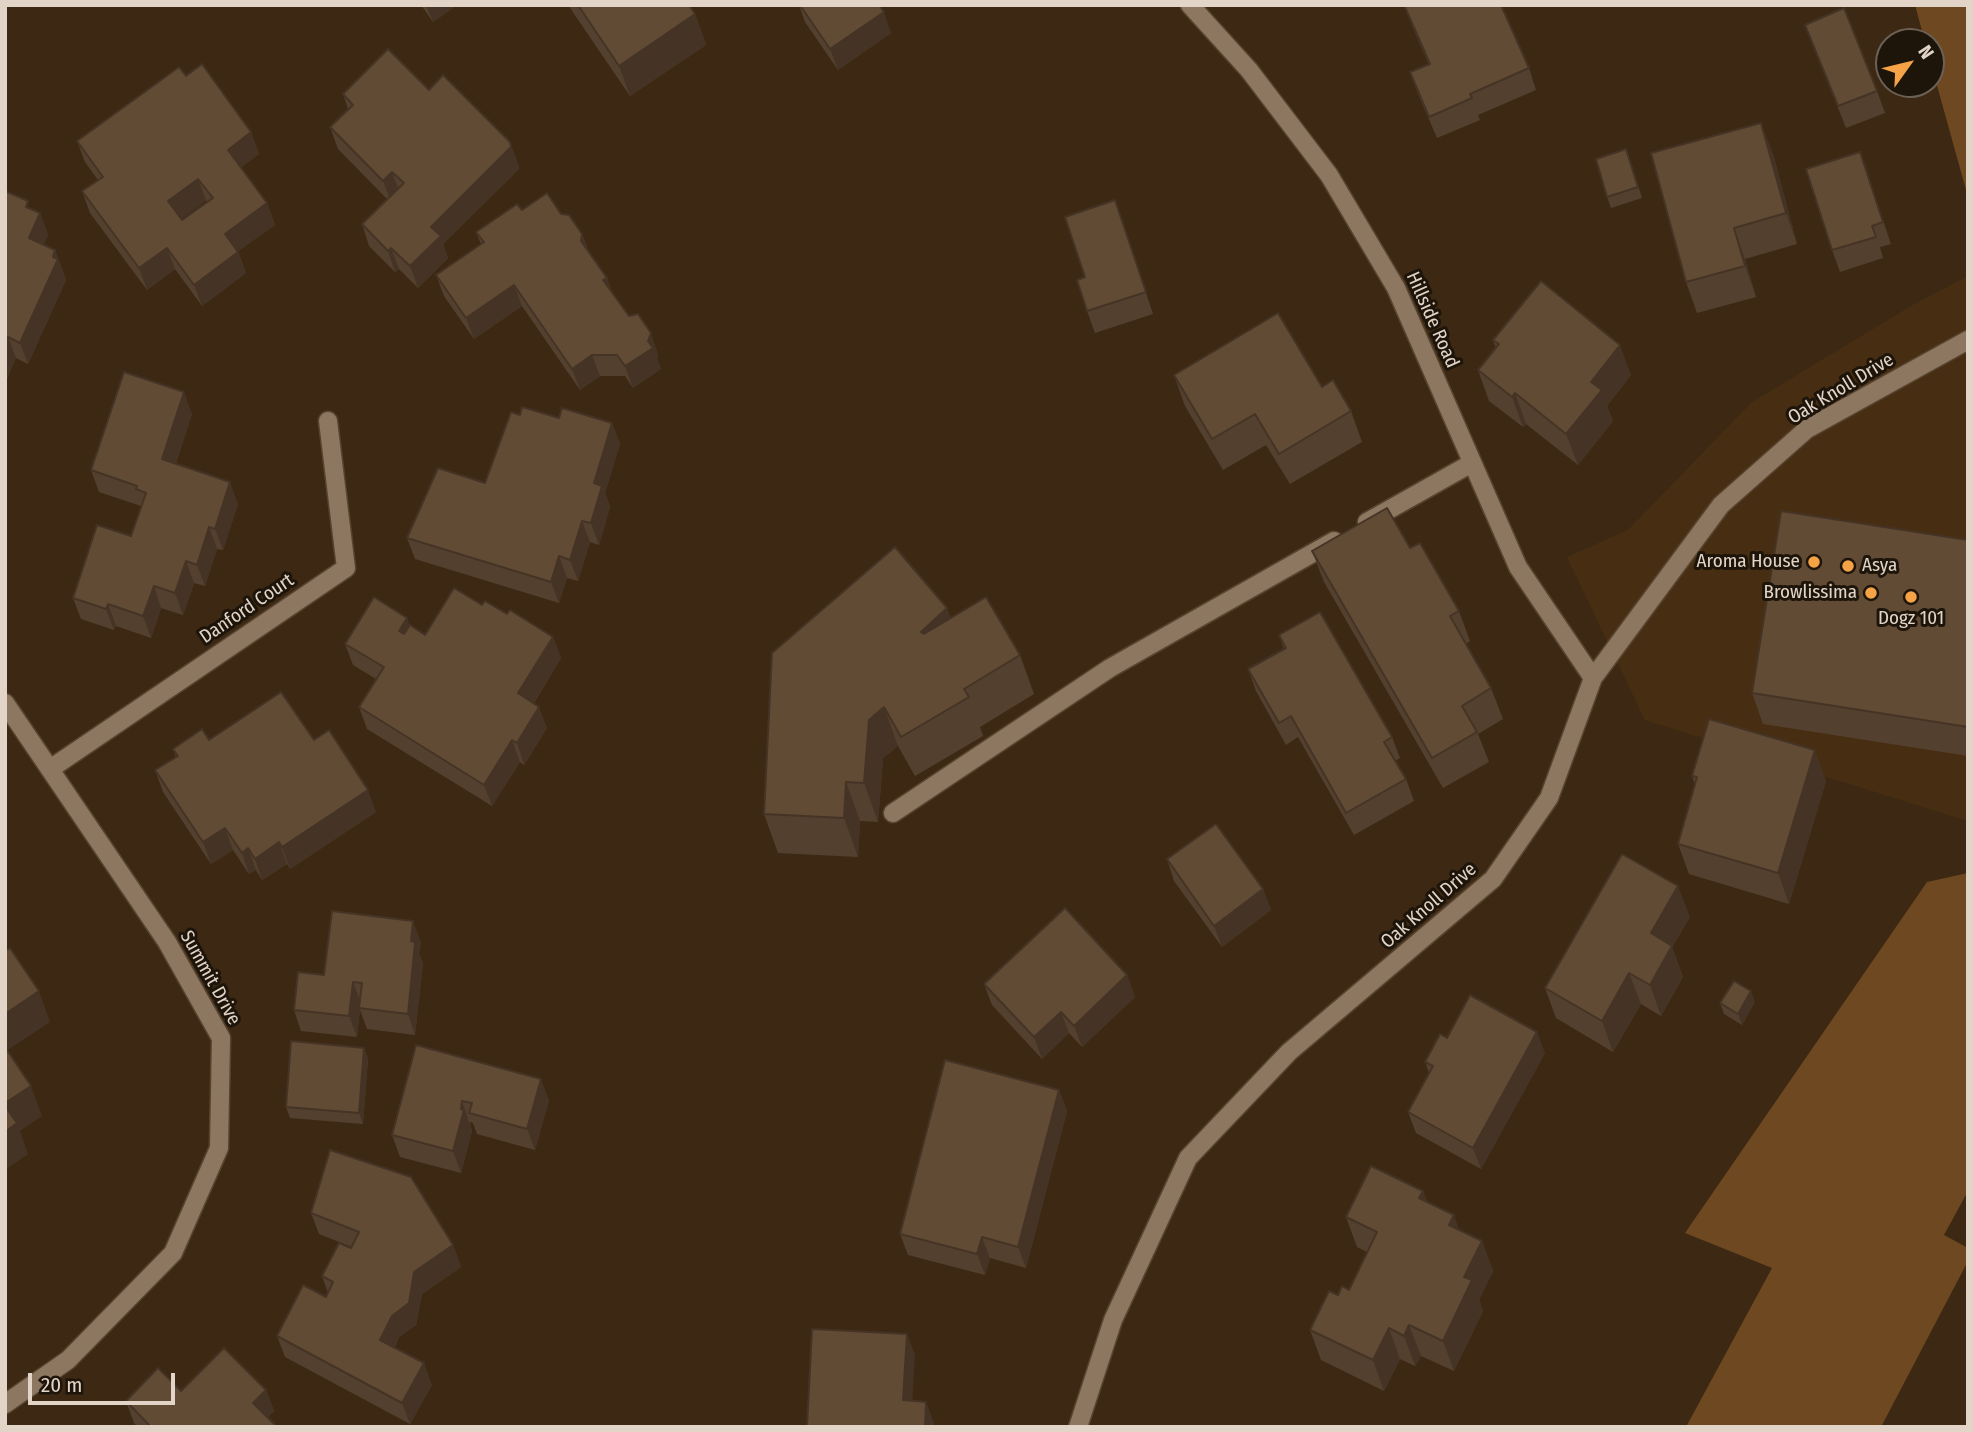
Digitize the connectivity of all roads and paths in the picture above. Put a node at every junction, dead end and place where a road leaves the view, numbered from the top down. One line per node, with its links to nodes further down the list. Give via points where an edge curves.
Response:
1 (1190, 5): 4 (street, Hillside Road, via 1249,70 1329,175 1396,288)
2 (1968, 340): 5 (street, Oak Knoll Drive, via 1807,429 1721,505)
3 (328, 421): 7 (street, Danford Court, via 346,568)
4 (1472, 463): 5 (street, Hillside Road, via 1518,568); 8 (street, via 1110,668)
5 (1593, 678): 10 (street, Oak Knoll Drive, via 1549,798 1493,879 1289,1052 1188,1158 1113,1320)
6 (5, 703): 7 (street, Summit Drive)
7 (50, 769): 9 (street, Summit Drive, via 167,942 221,1038 219,1148 173,1253 68,1360)
8 (893, 813)
9 (5, 1404)
10 (1078, 1427)

